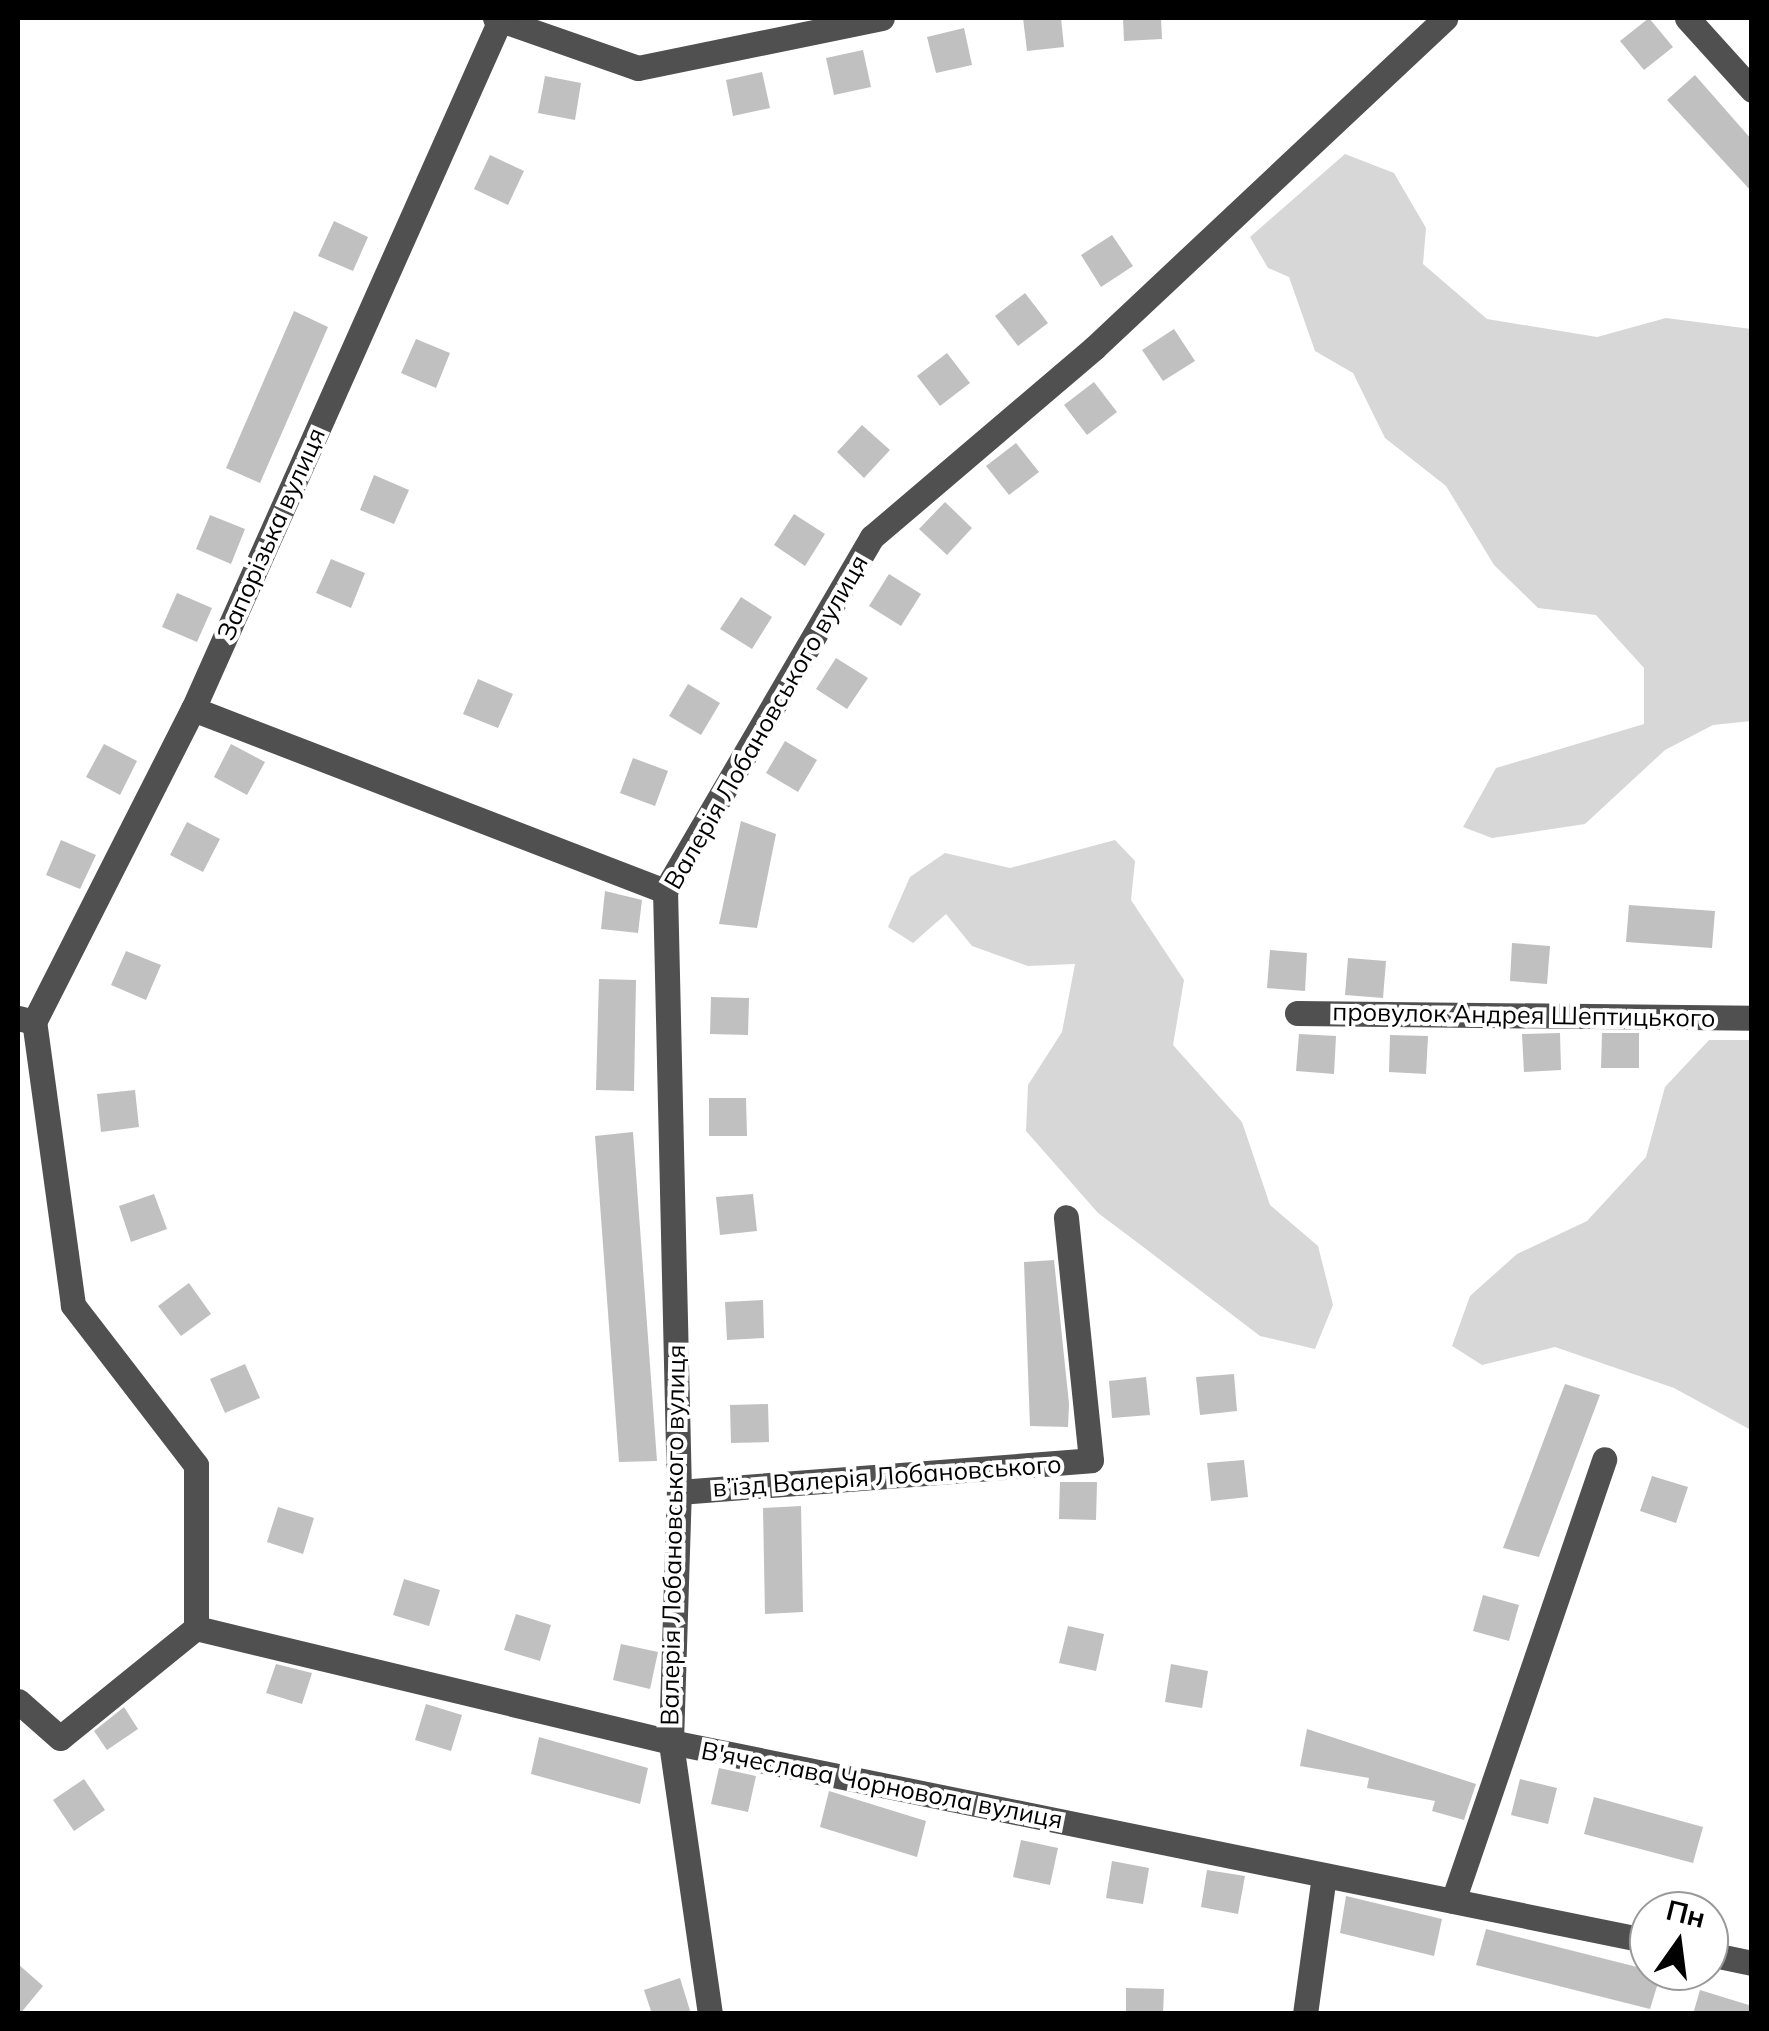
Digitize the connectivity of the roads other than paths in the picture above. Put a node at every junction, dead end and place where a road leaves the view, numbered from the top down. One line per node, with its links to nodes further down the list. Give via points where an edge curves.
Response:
1 (882, 18): 4 (street, via 638,68)
2 (1445, 18): 7 (street, Валерія Лобановського вулиця, via 1094,348 872,536)
3 (1688, 18): 5 (street)
4 (498, 19): 6 (street, Запорізька вулиця)
5 (1752, 90)
6 (193, 709): 7 (street); 10 (street, Запорізька вулиця)
7 (666, 892): 13 (street, Валерія Лобановського вулиця)
8 (1297, 1013): 9 (street, провулок Андрея Шептицького)
9 (1752, 1018)
10 (26, 1020): 14 (street, via 74,1305 196,1466)
11 (1066, 1216): 13 (street, в’їзд Валерія Лобановського, via 1091,1460)
12 (1604, 1459): 18 (street)
13 (679, 1492): 16 (street, Валерія Лобановського вулиця)
14 (196, 1628): 15 (street, via 60,1738); 16 (street, В'ячеслава Чорновола вулиця)
15 (18, 1701)
16 (671, 1742): 17 (street, В'ячеслава Чорновола вулиця); 20 (street, Валерія Лобановського вулиця)
17 (1324, 1874): 18 (street, В'ячеслава Чорновола вулиця); 21 (street)
18 (1453, 1901): 19 (street, В'ячеслава Чорновола вулиця)
19 (1629, 1938)
20 (710, 2014)
21 (1304, 2014)

